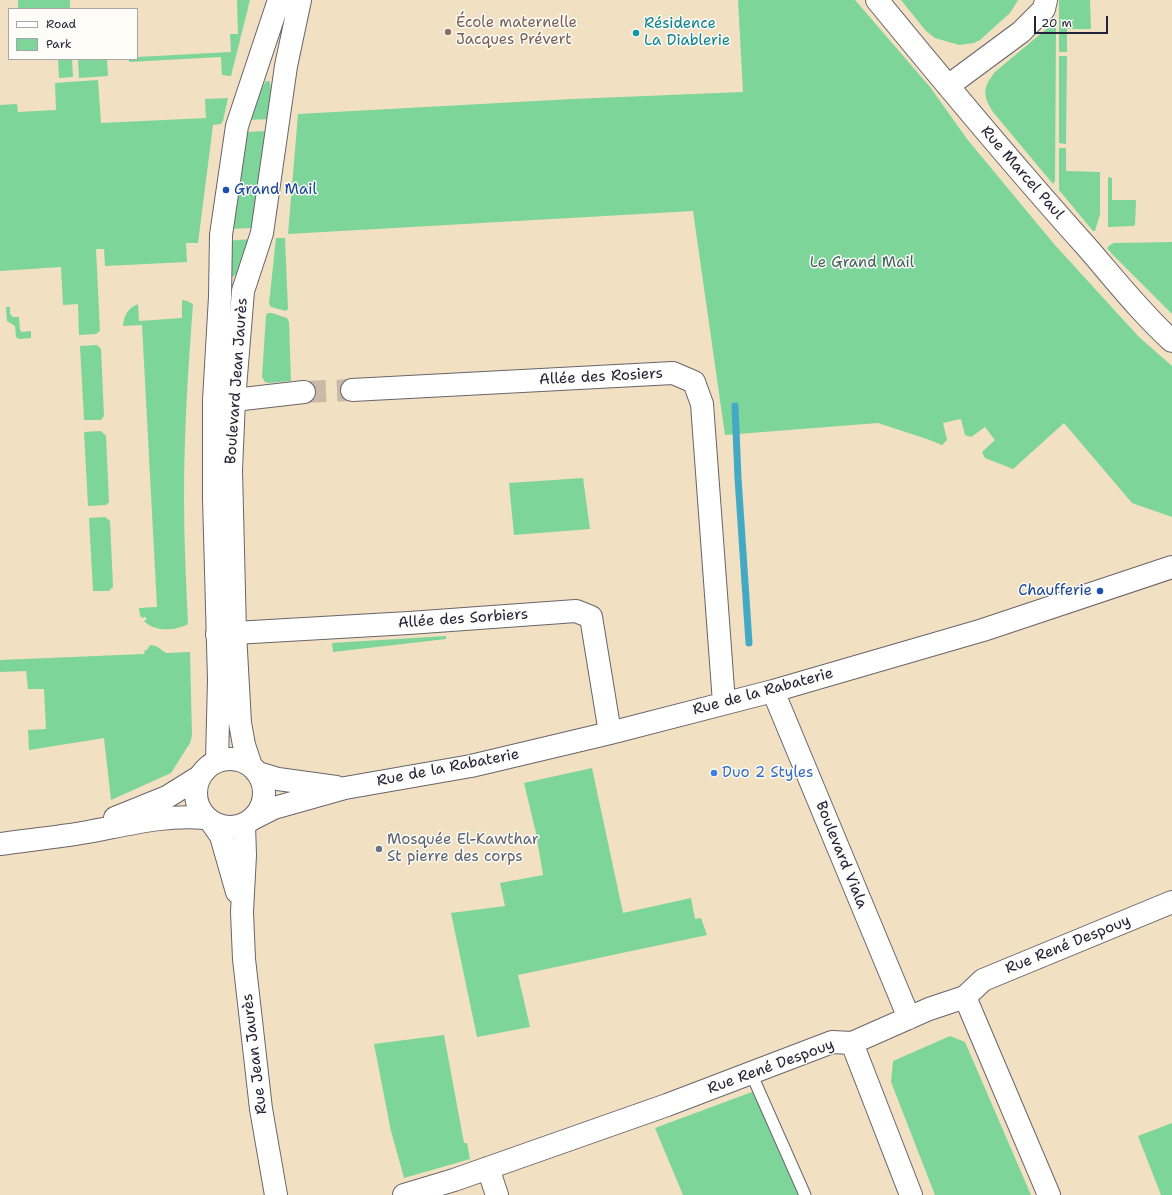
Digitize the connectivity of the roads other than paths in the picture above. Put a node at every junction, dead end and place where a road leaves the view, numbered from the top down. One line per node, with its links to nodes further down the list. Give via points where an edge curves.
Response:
1 (279, 0): 9 (street, Boulevard Jean Jaurès, via 237,126 226,190 220,235)
2 (300, 0): 9 (street, Boulevard Jean Jaurès, via 286,66 262,233 243,291)
3 (877, 0): 5 (street, Rue Marcel Paul)
4 (1046, 0): 5 (street, via 1044,9 1021,32)
5 (948, 86): 6 (street, Rue Marcel Paul, via 1043,198)
6 (1172, 341)
7 (352, 390): 13 (street, Allée des Rosiers, via 673,373 694,382 702,404)
8 (304, 392): 9 (street)
9 (224, 400): 11 (street, Boulevard Jean Jaurès, via 214,498 218,604)
10 (1172, 567): 12 (street, Rue de la Rabaterie, via 983,630)
11 (226, 633): 14 (street, Allée des Sorbiers, via 402,624 576,611 591,617); 15 (street, Boulevard Jean Jaurès, via 219,680); 16 (street, Boulevard Jean Jaurès, via 244,745)
12 (773, 691): 13 (street, Rue de la Rabaterie); 26 (street, Boulevard Viala)
13 (724, 703): 14 (street, Rue de la Rabaterie)
14 (610, 732): 18 (street, Rue de la Rabaterie, via 470,766)
15 (217, 761): 16 (street, via 240,760); 17 (street, via 207,767)
16 (254, 770): 18 (street, Rue de la Rabaterie, via 278,779); 20 (street, via 263,785 264,797 261,808)
17 (199, 777): 19 (street, via 195,790 196,803); 21 (street, via 167,797)
18 (345, 788): 20 (street, Rue de la Rabaterie, via 281,806)
19 (208, 820): 20 (street, via 222,827 234,828); 21 (street, via 186,816 167,818); 24 (street, via 220,836 227,854)
20 (249, 821): 24 (street)
21 (74, 835): 22 (street)
22 (0, 844)
23 (1172, 902): 25 (street, Rue René Despouy, via 983,980)
24 (242, 912): 30 (street, Rue Jean Jaurès, via 244,959 261,1109)
25 (965, 997): 26 (street, Rue René Despouy); 35 (street)
26 (908, 1018): 27 (street, Rue René Despouy)
27 (852, 1043): 28 (street, Rue René Despouy, via 832,1042); 34 (street)
28 (751, 1073): 29 (street, Rue René Despouy, via 660,1108); 33 (lane)
29 (488, 1168): 31 (street, Rue René Despouy); 32 (street)
30 (276, 1195)
31 (404, 1195)
32 (497, 1195)
33 (805, 1195)
34 (912, 1195)
35 (1049, 1195)

